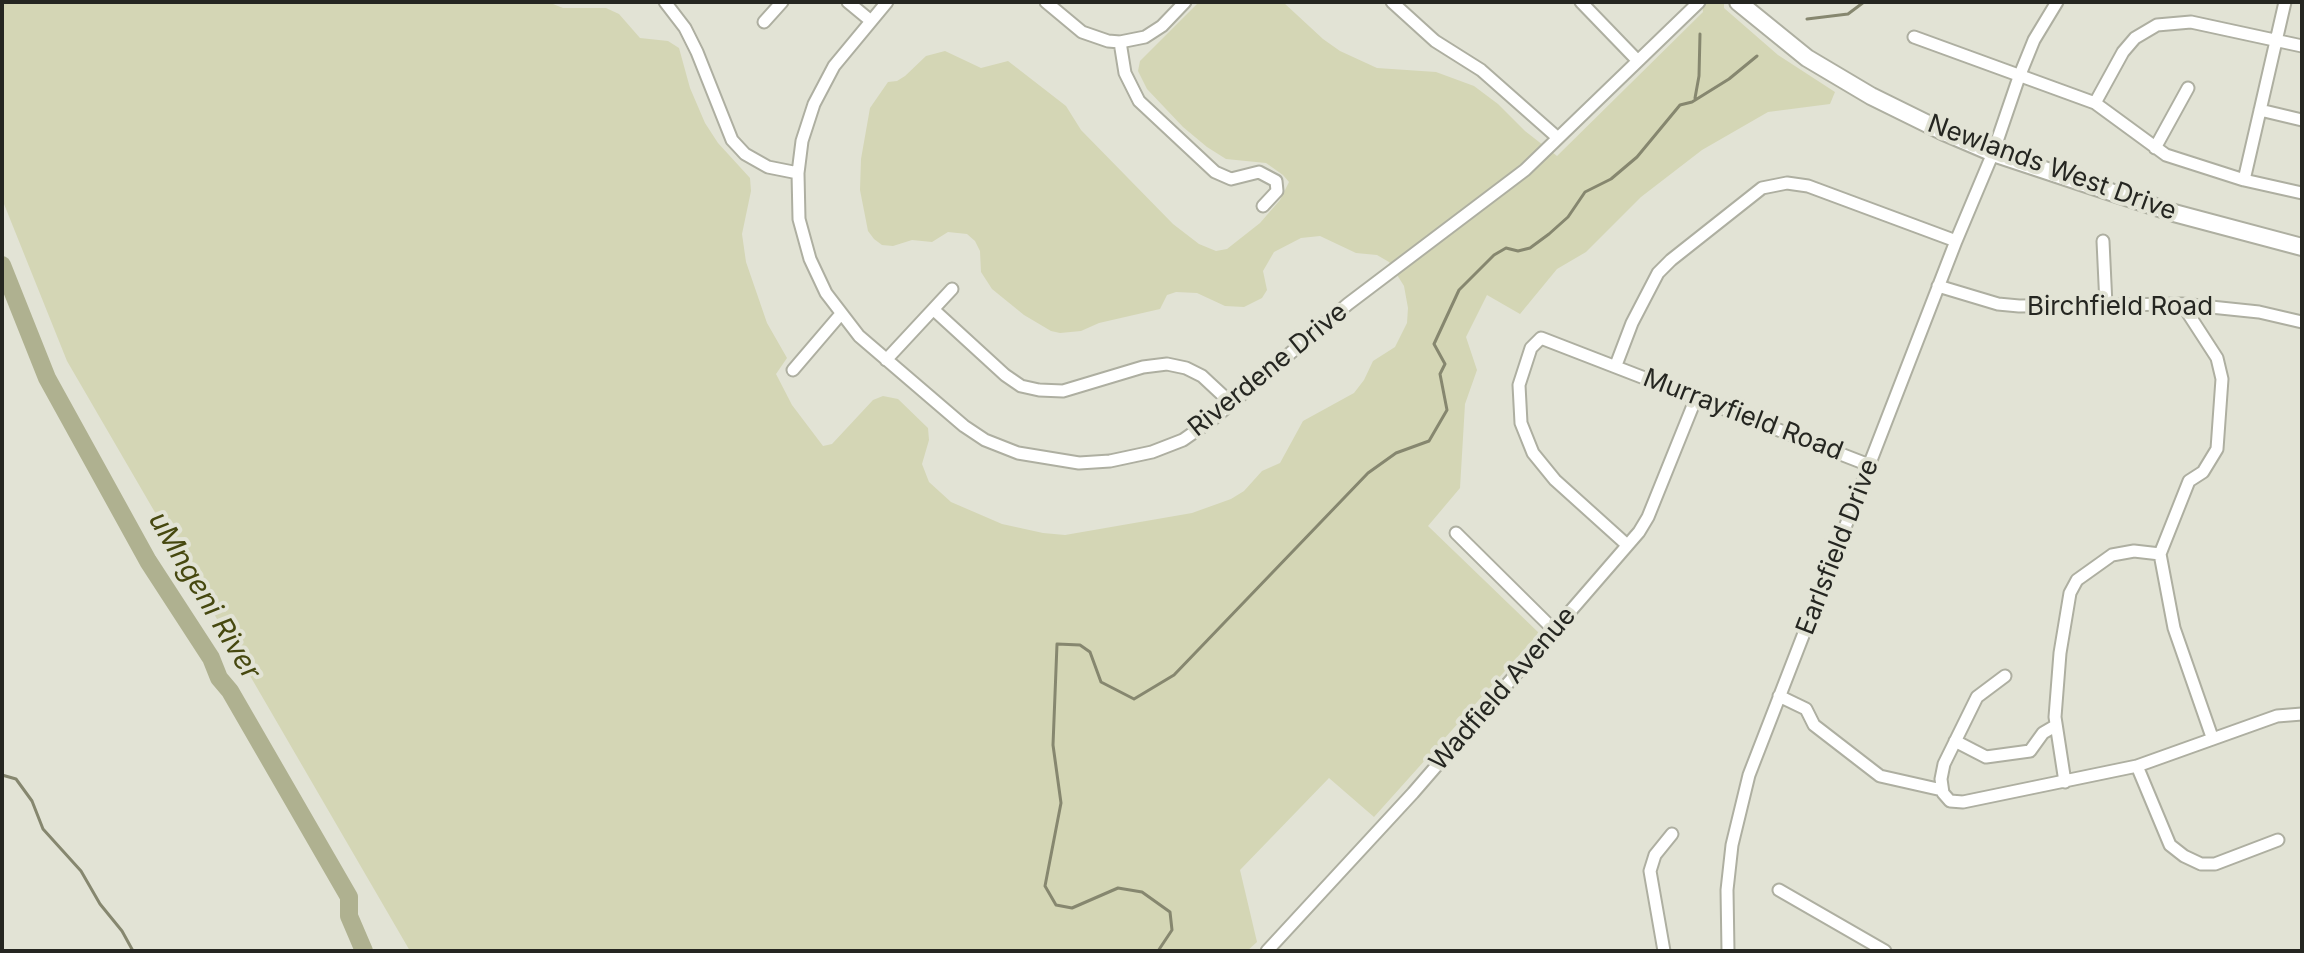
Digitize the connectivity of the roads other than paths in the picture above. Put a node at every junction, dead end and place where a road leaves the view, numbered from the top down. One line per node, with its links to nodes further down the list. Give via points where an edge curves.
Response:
1 (665, 2): 28 (street, via 697,52 732,140 768,167)
2 (782, 2): 14 (street)
3 (848, 2): 13 (street)
4 (887, 2): 13 (street, Riverdene Drive)
5 (1046, 2): 17 (street, via 1082,32)
6 (1185, 2): 17 (street, via 1145,37)
7 (1392, 2): 25 (street)
8 (1581, 2): 19 (street)
9 (1699, 2): 19 (street, Riverdene Drive)
10 (1738, 2): 27 (street, Newlands West Drive, via 1807,58 1845,81)
11 (2057, 2): 20 (street, Earlsfield Drive)
12 (2285, 2): 16 (street)
13 (871, 21): 28 (street, Riverdene Drive, via 822,86 802,141)
14 (764, 22)
15 (1914, 37): 20 (street)
16 (2276, 41): 18 (street); 22 (street, via 2191,22 2157,25 2123,52); 23 (street)
17 (1120, 42): 31 (street, via 1125,73 1139,101 1215,172 1231,179 1259,172 1276,181 1277,191)
18 (2302, 46)
19 (1637, 60): 25 (street, Riverdene Drive)
20 (2019, 77): 22 (street); 27 (street, Earlsfield Drive)
21 (2188, 88): 26 (street)
22 (2095, 103): 26 (street)
23 (2260, 110): 24 (street); 29 (street)
24 (2302, 120)
25 (1558, 138): 46 (street, Riverdene Drive, via 1525,170 1348,304)
26 (2155, 148): 29 (street)
27 (1993, 153): 32 (street, Earlsfield Drive); 34 (street, Newlands West Drive, via 2174,213)
28 (798, 173): 40 (street, Riverdene Drive, via 799,219 810,259)
29 (2244, 180): 30 (street)
30 (2302, 193)
31 (1263, 206)
32 (1956, 241): 35 (street, Earlsfield Drive); 43 (street, via 1808,186 1762,188 1658,273)
33 (2103, 241): 38 (street)
34 (2302, 247)
35 (1938, 286): 38 (street, Birchfield Road, via 1998,304); 47 (street, Earlsfield Drive)
36 (952, 289): 39 (street)
37 (2182, 304): 38 (street, Birchfield Road); 41 (street, Birchfield Road); 50 (street, via 2217,358 2222,379 2217,449 2203,472 2189,481)
38 (2106, 305)
39 (934, 310): 42 (street); 46 (street, via 1021,386 1063,391 1167,364 1202,376)
40 (840, 315): 42 (street, Riverdene Drive); 44 (street)
41 (2302, 322)
42 (886, 360): 46 (street, Riverdene Drive, via 985,440 1046,459 1110,461 1152,452 1183,440)
43 (1616, 365): 45 (street, Murrayfield Road); 49 (street, Murrayfield Road, via 1538,339 1519,385 1521,423 1533,453 1555,480)
44 (793, 370)
45 (1696, 398): 47 (street, Murrayfield Road); 49 (street, Wadfield Avenue, via 1648,517)
46 (1231, 403)
47 (1869, 465): 53 (street, Earlsfield Drive)
48 (1456, 533): 51 (street)
49 (1626, 544): 51 (street, Wadfield Avenue)
50 (2160, 554): 55 (street, via 2112,555 2077,580 2065,607); 56 (street, via 2174,628)
51 (1554, 630): 64 (street, Wadfield Avenue)
52 (2005, 676): 57 (street, via 1977,697)
53 (1779, 696): 60 (street, via 1806,709 1814,725 1880,776); 66 (street, Earlsfield Drive, via 1739,810 1727,890)
54 (2302, 714): 56 (street, via 2277,716)
55 (2055, 726): 57 (street, via 2030,751 1986,757); 59 (street)
56 (2212, 737): 58 (street)
57 (1955, 741): 60 (street, via 1944,764)
58 (2137, 766): 59 (street); 62 (street, via 2170,845 2184,856 2215,864)
59 (2065, 782): 60 (street, via 1963,802 1950,801)
60 (1942, 790)
61 (1672, 834): 65 (street, via 1650,871)
62 (2278, 840)
63 (1779, 890): 67 (street)
64 (1267, 951)
65 (1664, 951)
66 (1728, 951)
67 (1885, 951)

